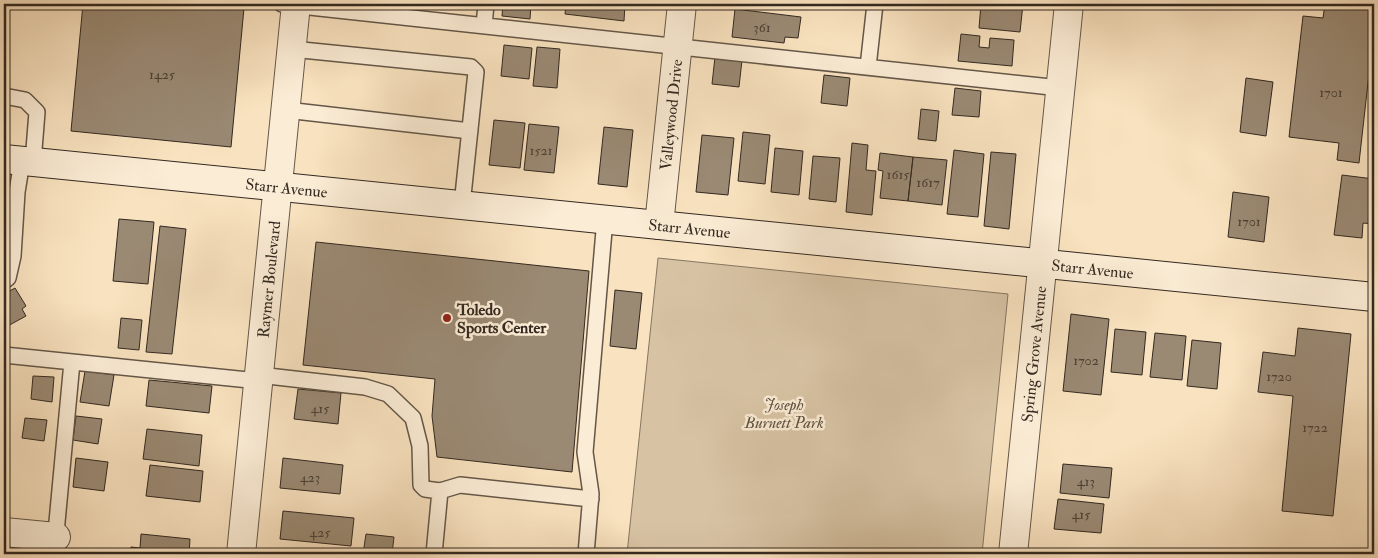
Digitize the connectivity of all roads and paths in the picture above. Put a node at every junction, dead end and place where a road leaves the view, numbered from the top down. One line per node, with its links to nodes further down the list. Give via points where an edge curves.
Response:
1 (291, 4): 6 (lane); 8 (street, Raymer Boulevard)
2 (486, 4): 6 (lane)
3 (682, 4): 7 (street, Valleywood Drive)
4 (875, 4): 9 (lane)
5 (1068, 4): 10 (street, Spring Grove Avenue)
6 (484, 26): 7 (lane)
7 (678, 47): 9 (lane); 18 (street, Valleywood Drive)
8 (292, 49): 12 (street, Raymer Boulevard); 13 (lane, via 471,67 476,72)
9 (868, 67): 10 (lane)
10 (1060, 88): 19 (street, Spring Grove Avenue)
11 (4, 96): 14 (lane, via 25,100 37,112)
12 (286, 110): 13 (lane); 15 (street, Raymer Boulevard)
13 (470, 131): 16 (lane)
14 (20, 161): 15 (street, Starr Avenue); 20 (lane, via 14,256 8,278)
15 (278, 187): 16 (street, Starr Avenue); 24 (street, Raymer Boulevard)
16 (462, 205): 17 (street, Starr Avenue)
17 (605, 220): 18 (street, Starr Avenue); 26 (lane, via 585,452)
18 (659, 225): 19 (street, Starr Avenue)
19 (1042, 263): 21 (street, Starr Avenue); 32 (street, Spring Grove Avenue)
20 (4, 281)
21 (1374, 297)
22 (4, 355): 23 (lane)
23 (72, 362): 24 (lane); 28 (lane)
24 (259, 378): 25 (lane, via 365,387 388,394 413,418 420,446 421,485 425,489); 29 (street, Raymer Boulevard)
25 (440, 491): 26 (lane, via 460,485); 30 (lane)
26 (590, 498): 31 (lane)
27 (4, 532): 28 (street)
28 (55, 546)
29 (241, 554)
30 (434, 554)
31 (586, 554)
32 (1013, 554)

